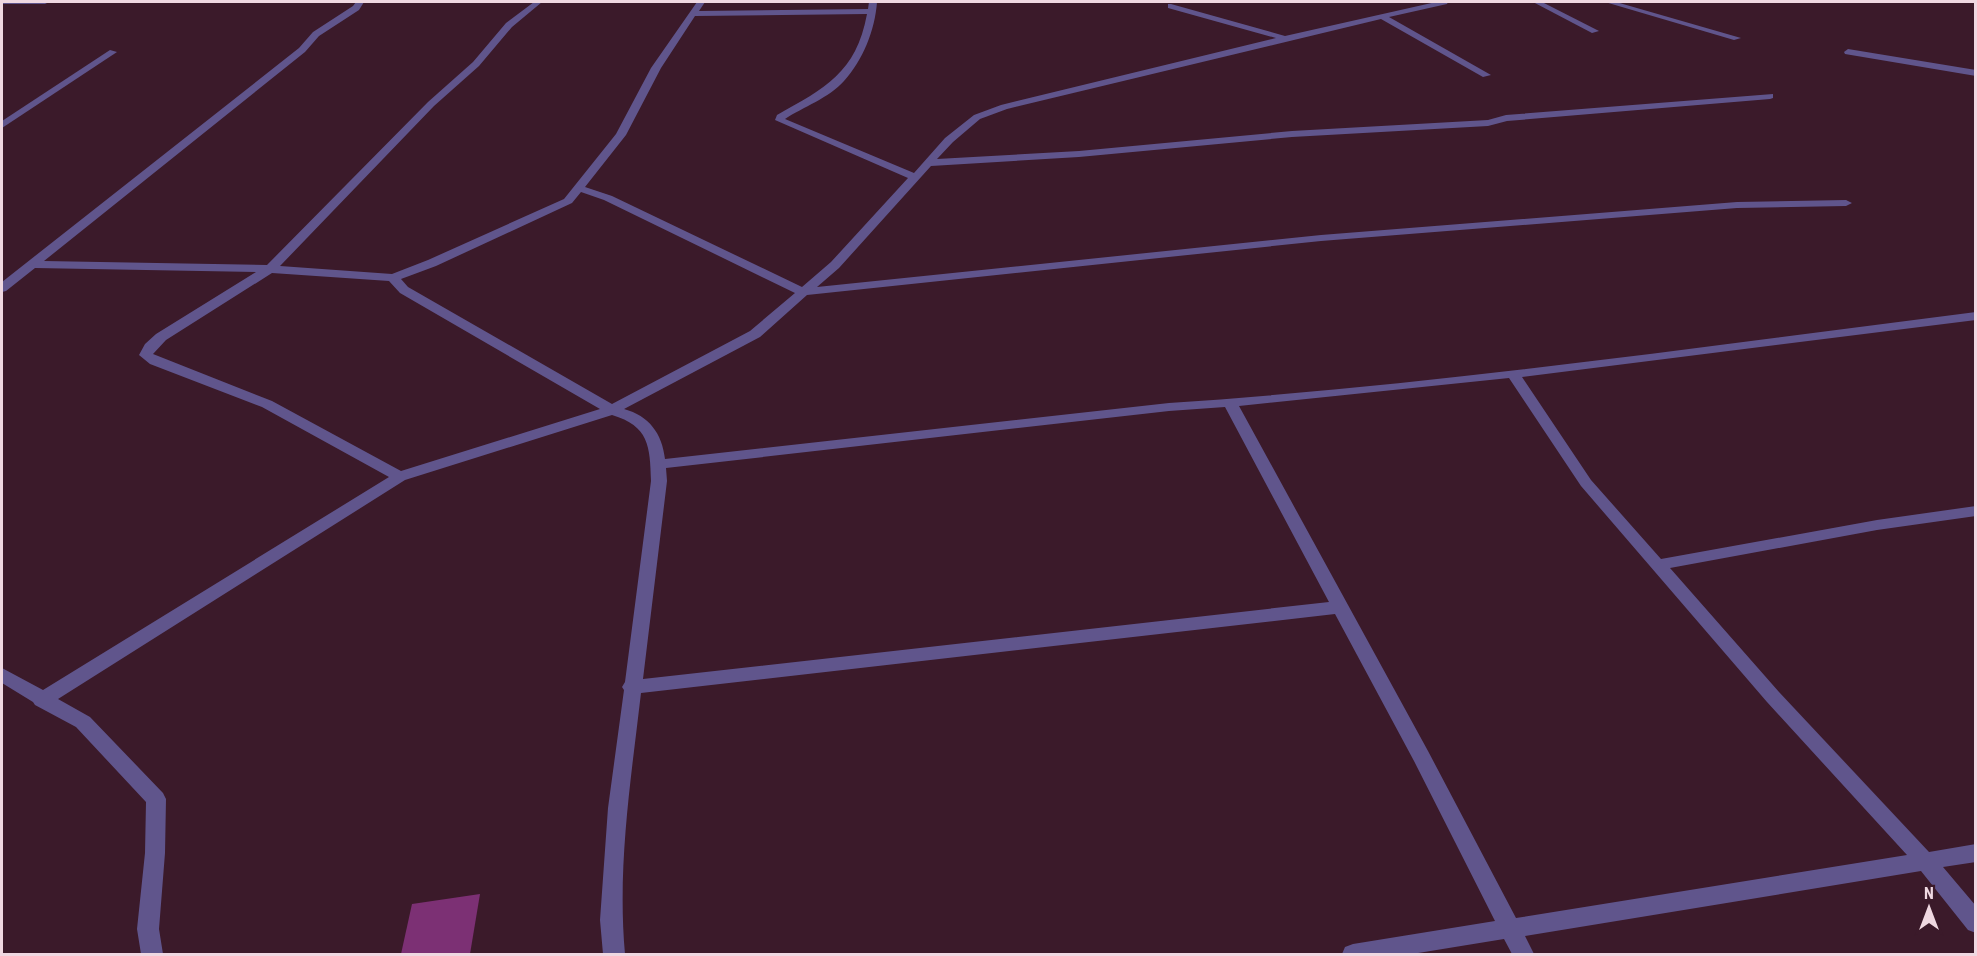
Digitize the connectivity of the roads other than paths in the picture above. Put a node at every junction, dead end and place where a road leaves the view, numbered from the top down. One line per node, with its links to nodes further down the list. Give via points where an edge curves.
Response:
1 (2, 2): 2 (street)
2 (45, 2)
3 (360, 2): 28 (street)
4 (538, 2): 29 (street, via 509,25 476,64 431,104)
5 (701, 2): 13 (street)
6 (1177, 2): 16 (street, via 1172,6)
7 (1396, 2): 12 (street)
8 (1444, 2): 12 (street)
9 (1537, 2): 15 (street)
10 (1609, 2): 17 (street)
11 (872, 6): 13 (street); 25 (street, via 867,36 840,80 780,120)
12 (1418, 9): 14 (street)
13 (692, 15): 26 (street, via 656,68 621,135)
14 (1383, 17): 16 (street); 21 (street)
15 (1595, 31)
16 (1284, 38): 24 (street, via 1004,107 976,117)
17 (1737, 38)
18 (113, 52): 23 (street)
19 (1848, 52): 20 (street)
20 (1976, 73)
21 (1486, 75)
22 (1770, 96): 24 (street, via 1506,118 1488,123)
23 (2, 125)
24 (927, 163): 25 (street)
25 (915, 177): 32 (street, via 835,266)
26 (579, 188): 30 (street, via 568,201 556,207); 32 (street, via 608,198)
27 (1846, 203): 32 (street, via 1737,205 1321,238)
28 (34, 264): 29 (street); 31 (street)
29 (270, 269): 30 (street); 38 (street, via 161,338 146,355 267,404)
30 (393, 278): 36 (street, via 404,290)
31 (2, 288)
32 (803, 291): 36 (street, via 755,333)
33 (1976, 316): 34 (street)
34 (1513, 374): 35 (street); 40 (street, via 1586,483)
35 (1230, 403): 37 (street); 41 (street)
36 (612, 411): 37 (street, via 643,422 650,431); 38 (street)
37 (659, 464): 43 (street)
38 (400, 477): 44 (street)
39 (1976, 512): 40 (street, via 1877,525)
40 (1657, 565): 46 (street)
41 (1341, 607): 43 (street); 48 (street)
42 (2, 675): 44 (street)
43 (631, 687): 50 (street, via 618,808 611,920)
44 (41, 700): 49 (street, via 83,722 156,799 147,929)
45 (1976, 853): 46 (street)
46 (1926, 862): 47 (street); 48 (street)
47 (1976, 923)
48 (1509, 929): 51 (street); 52 (street)
49 (152, 954)
50 (614, 954)
51 (1353, 954)
52 (1523, 954)

